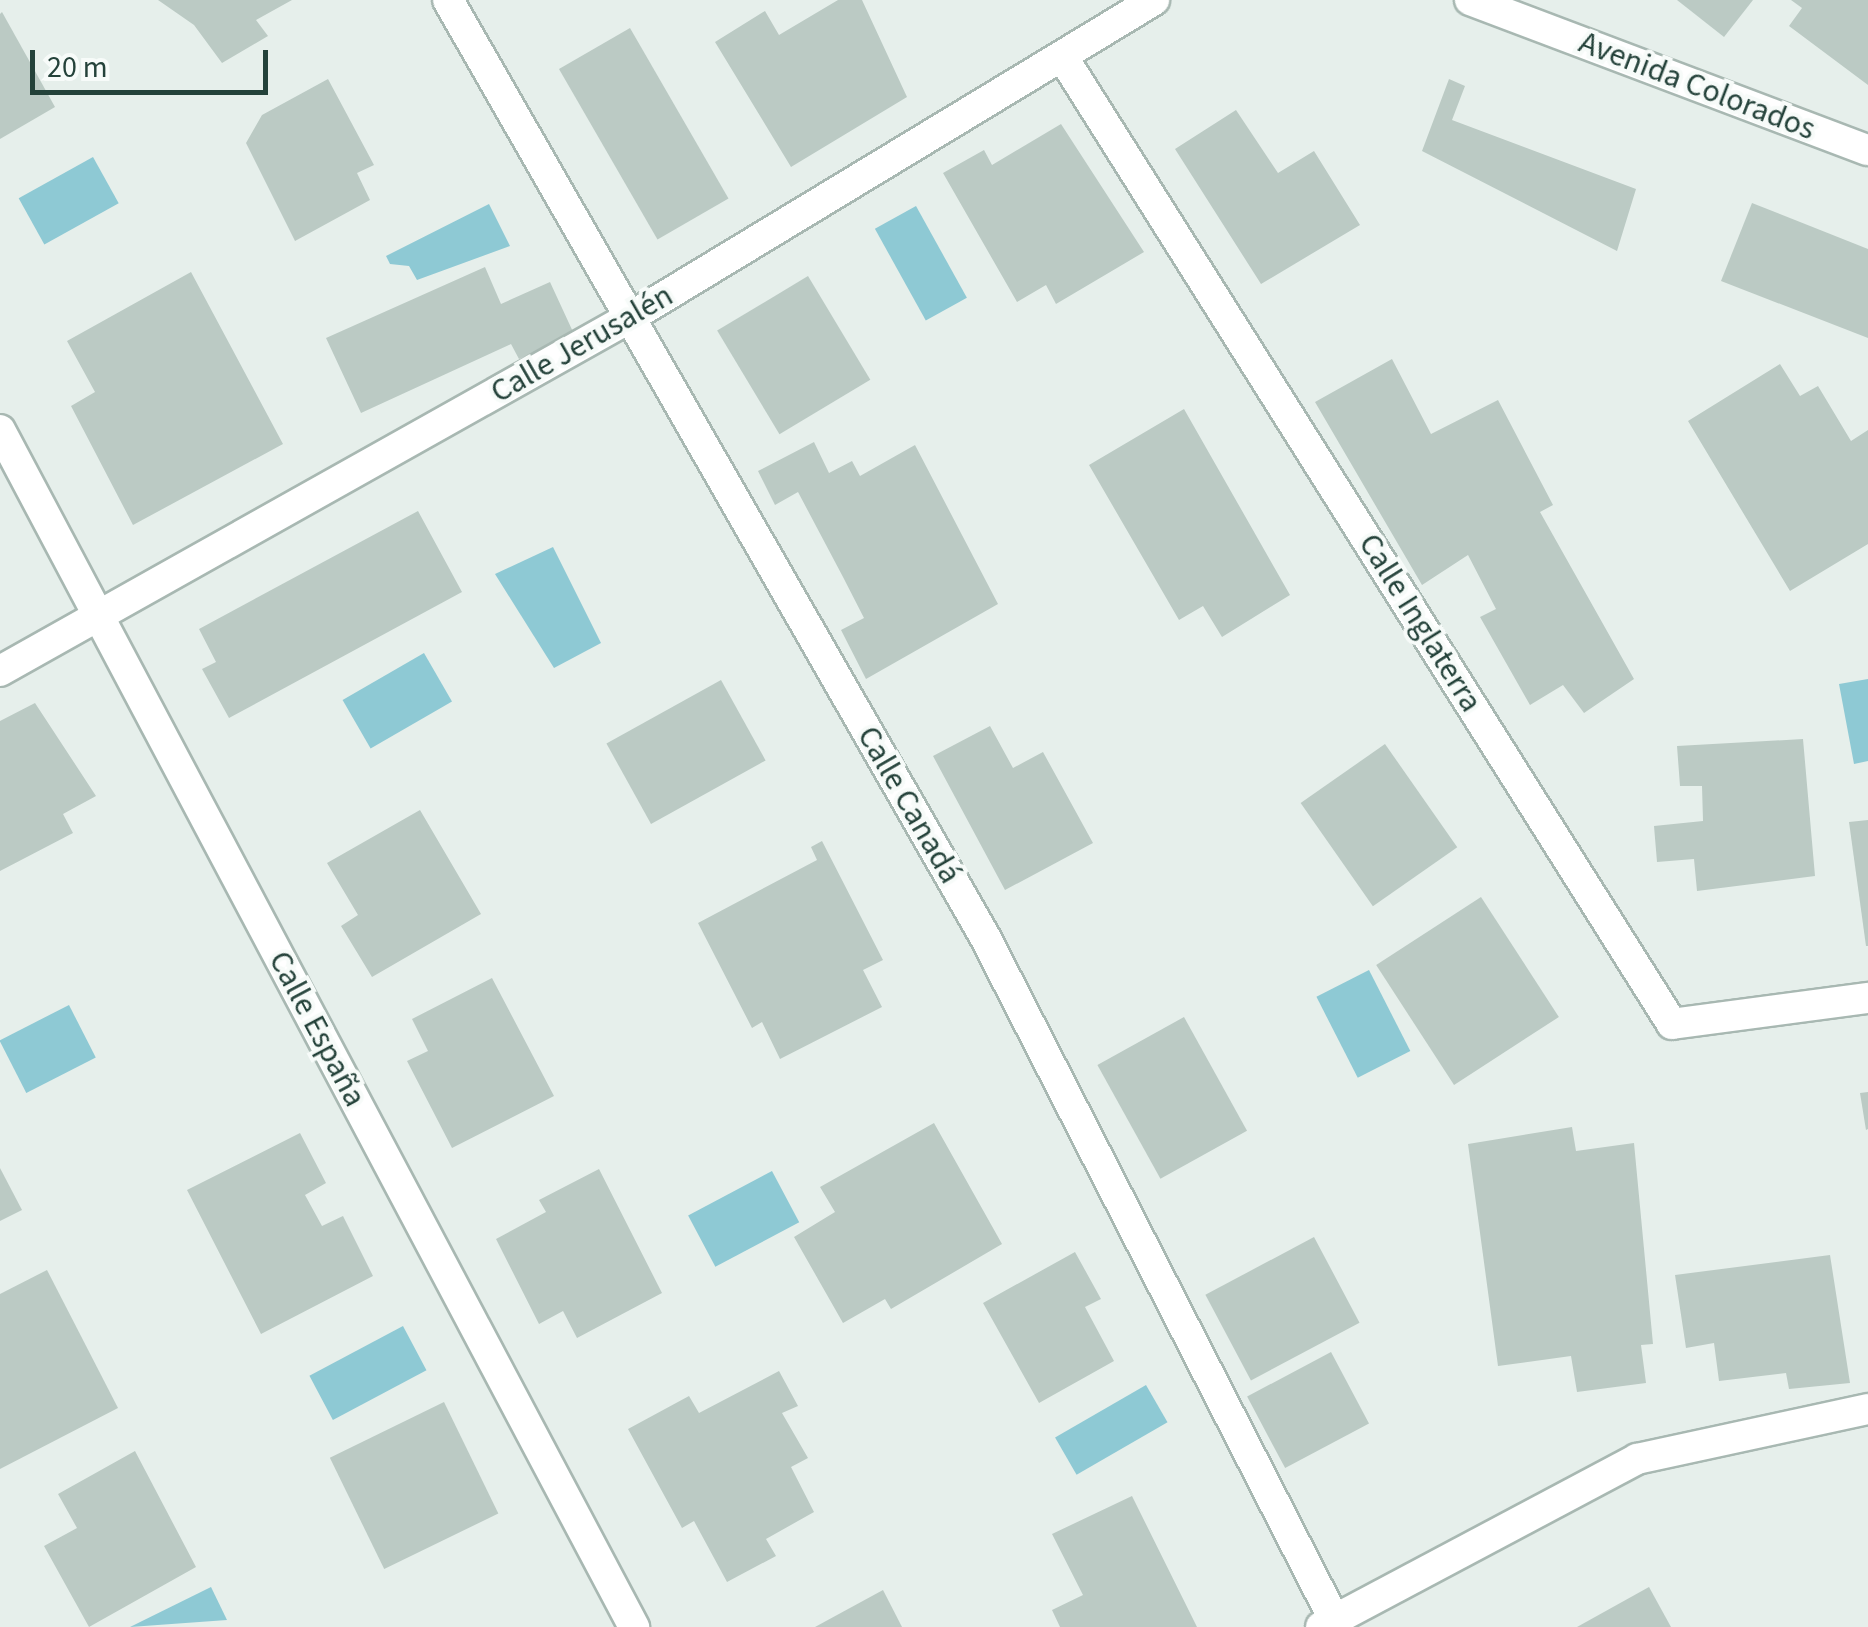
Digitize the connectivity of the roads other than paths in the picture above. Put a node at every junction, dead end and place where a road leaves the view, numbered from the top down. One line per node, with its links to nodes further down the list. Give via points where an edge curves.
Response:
1 (448, 0): 6 (street, Calle Canadá)
2 (1154, 0): 4 (street, Calle Jerusalén)
3 (1470, 0): 5 (street, Avenida Colorados)
4 (1062, 56): 6 (street, Calle Jerusalén); 10 (street, Calle Inglaterra, via 1672,1024)
5 (1868, 150)
6 (629, 318): 8 (street, Calle Jerusalén); 12 (street, Calle Canadá, via 985,937)
7 (0, 430): 8 (street, Calle España)
8 (101, 620): 9 (street, Calle Jerusalén); 13 (street, Calle España)
9 (0, 671)
10 (1868, 998)
11 (1868, 1409): 12 (street, via 1636,1459)
12 (1331, 1624)
13 (634, 1627)

